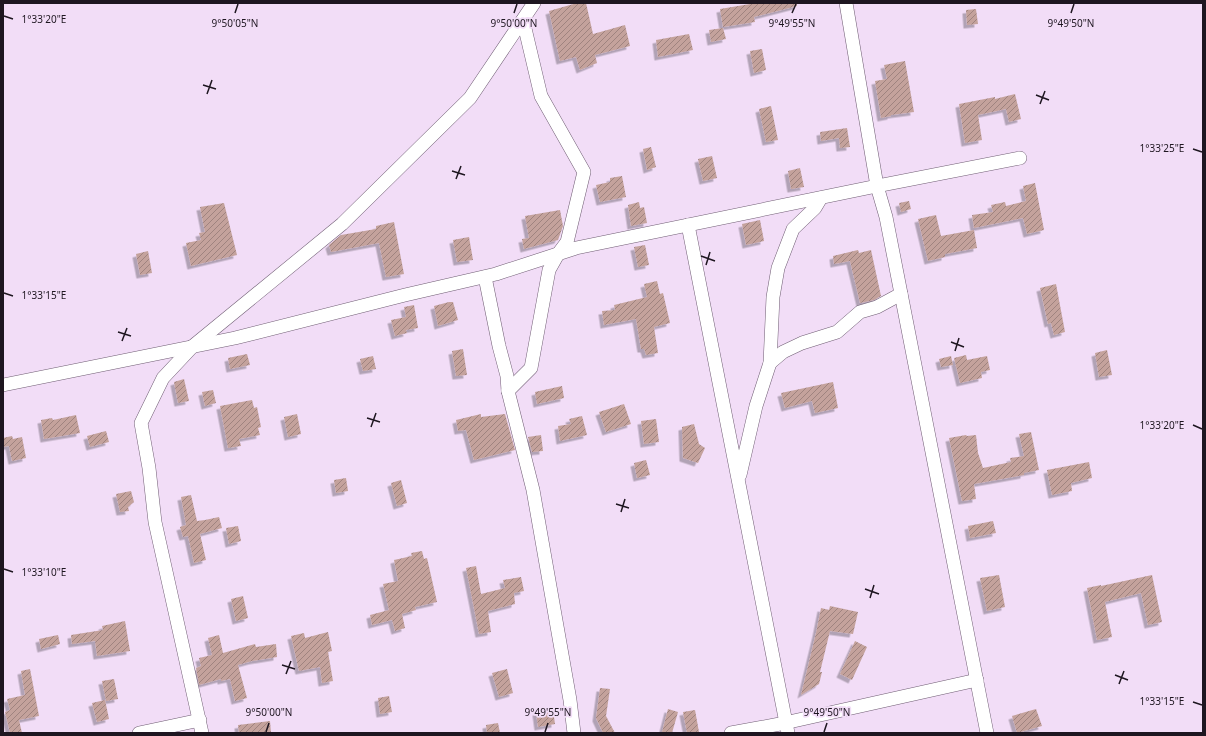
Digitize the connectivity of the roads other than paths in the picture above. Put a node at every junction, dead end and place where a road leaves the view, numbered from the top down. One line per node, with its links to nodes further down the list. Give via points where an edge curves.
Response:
1 (534, 3): 3 (street)
2 (846, 3): 5 (street)
3 (522, 20): 8 (street, via 541,96 584,172 567,242); 11 (street, via 470,98 342,224)
4 (1020, 158): 5 (street)
5 (877, 186): 6 (street); 10 (street, via 886,217)
6 (821, 198): 7 (street); 12 (street, via 815,208 793,229 778,268 773,297)
7 (688, 225): 8 (street); 15 (street)
8 (558, 254): 9 (street); 14 (street, via 549,270 531,368)
9 (485, 277): 11 (street); 14 (street)
10 (901, 294): 12 (street, via 877,307 860,312 838,332 782,352); 16 (street)
11 (193, 346): 13 (street); 17 (street, via 163,378 141,422 155,522)
12 (770, 363): 15 (street, via 756,406)
13 (3, 385)
14 (508, 391): 20 (street, via 533,490)
15 (738, 481): 18 (street)
16 (977, 680): 18 (street); 22 (street)
17 (201, 727): 19 (street)
18 (787, 728): 21 (street)
19 (139, 733)
20 (574, 733)
21 (731, 733)
22 (987, 733)

